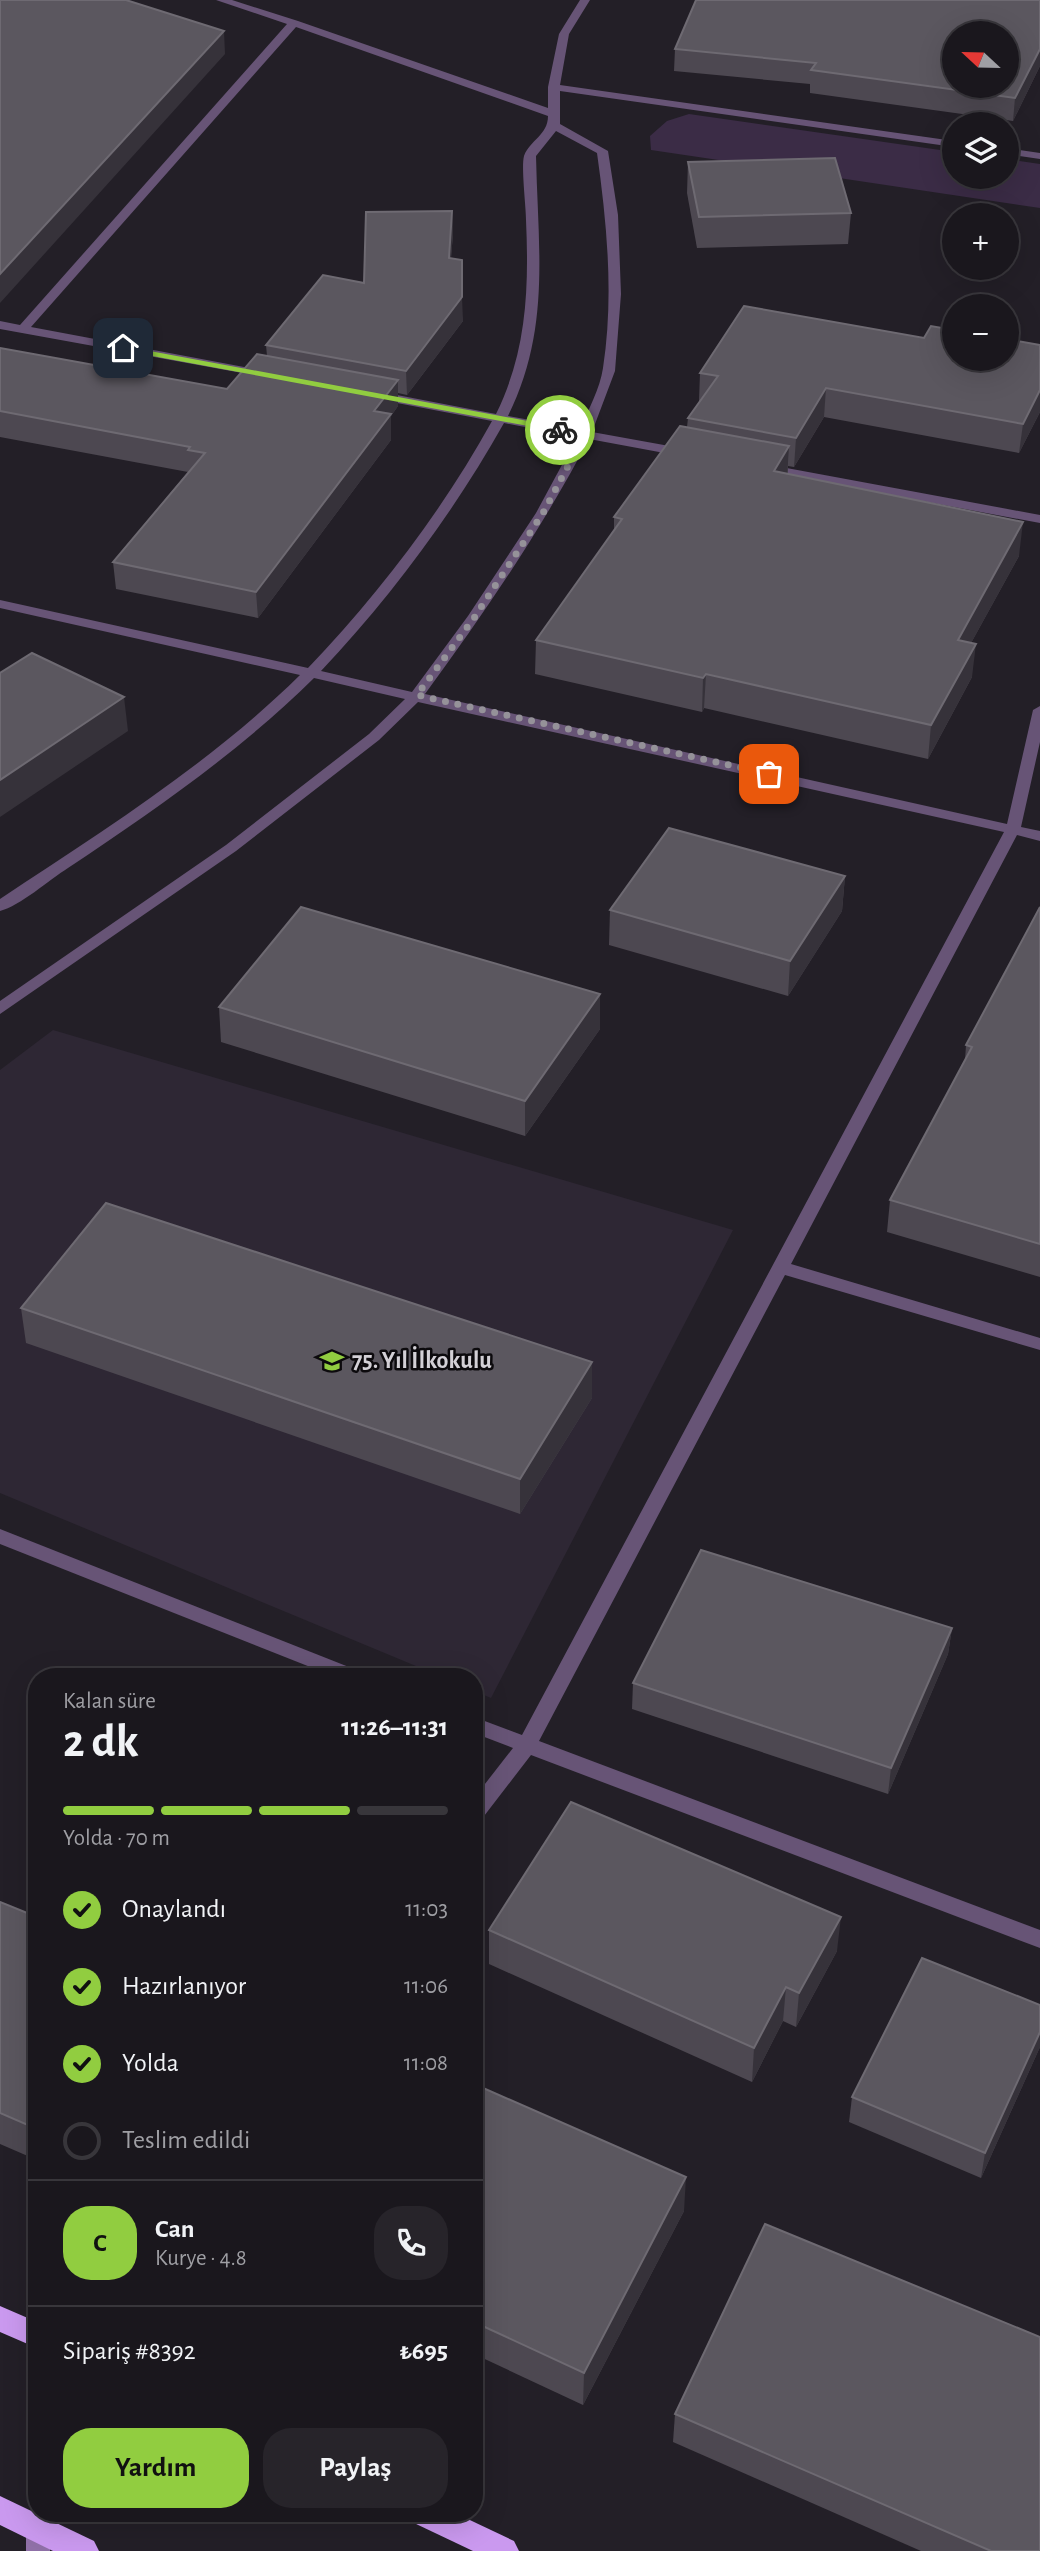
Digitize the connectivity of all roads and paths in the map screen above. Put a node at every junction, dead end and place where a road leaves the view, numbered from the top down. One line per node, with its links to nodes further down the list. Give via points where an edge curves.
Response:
1 (221, 0): 3 (street)
2 (585, 0): 4 (street, via 564,34)
3 (294, 23): 5 (street); 10 (street)
4 (554, 87): 5 (street); 6 (street)
5 (554, 120): 13 (street, via 530,156 534,296 523,365); 14 (street, via 602,151 612,215 615,294 609,371)
6 (942, 142)
7 (1019, 153): 8 (street)
8 (1040, 156)
9 (0, 325): 10 (street)
10 (22, 330): 11 (street)
11 (285, 378)
12 (366, 393): 13 (street)
13 (501, 418): 14 (street); 19 (street, via 416,548)
14 (585, 434): 15 (street); 20 (street, via 543,513)
15 (706, 457)
16 (746, 464): 17 (street)
17 (1040, 519)
18 (0, 604): 19 (street)
19 (313, 672): 20 (street); 24 (street, via 244,734 133,817)
20 (417, 695): 22 (street); 25 (street, via 374,737 297,799)
21 (1040, 710): 22 (street)
22 (1013, 829): 23 (street); 26 (street)
23 (1040, 836)
24 (0, 906)
25 (0, 1009)
26 (780, 1266): 27 (street); 31 (street)
27 (1040, 1344)
28 (0, 1536): 29 (street)
29 (332, 1668)
30 (483, 1729): 31 (street)
31 (526, 1746): 32 (street); 33 (street)
32 (483, 1802)
33 (1040, 1939)
34 (0, 2319): 35 (highway)
35 (28, 2331)
36 (0, 2510): 38 (highway)
37 (443, 2522): 40 (highway)
38 (38, 2540): 39 (highway)
39 (83, 2551)
40 (504, 2551)

